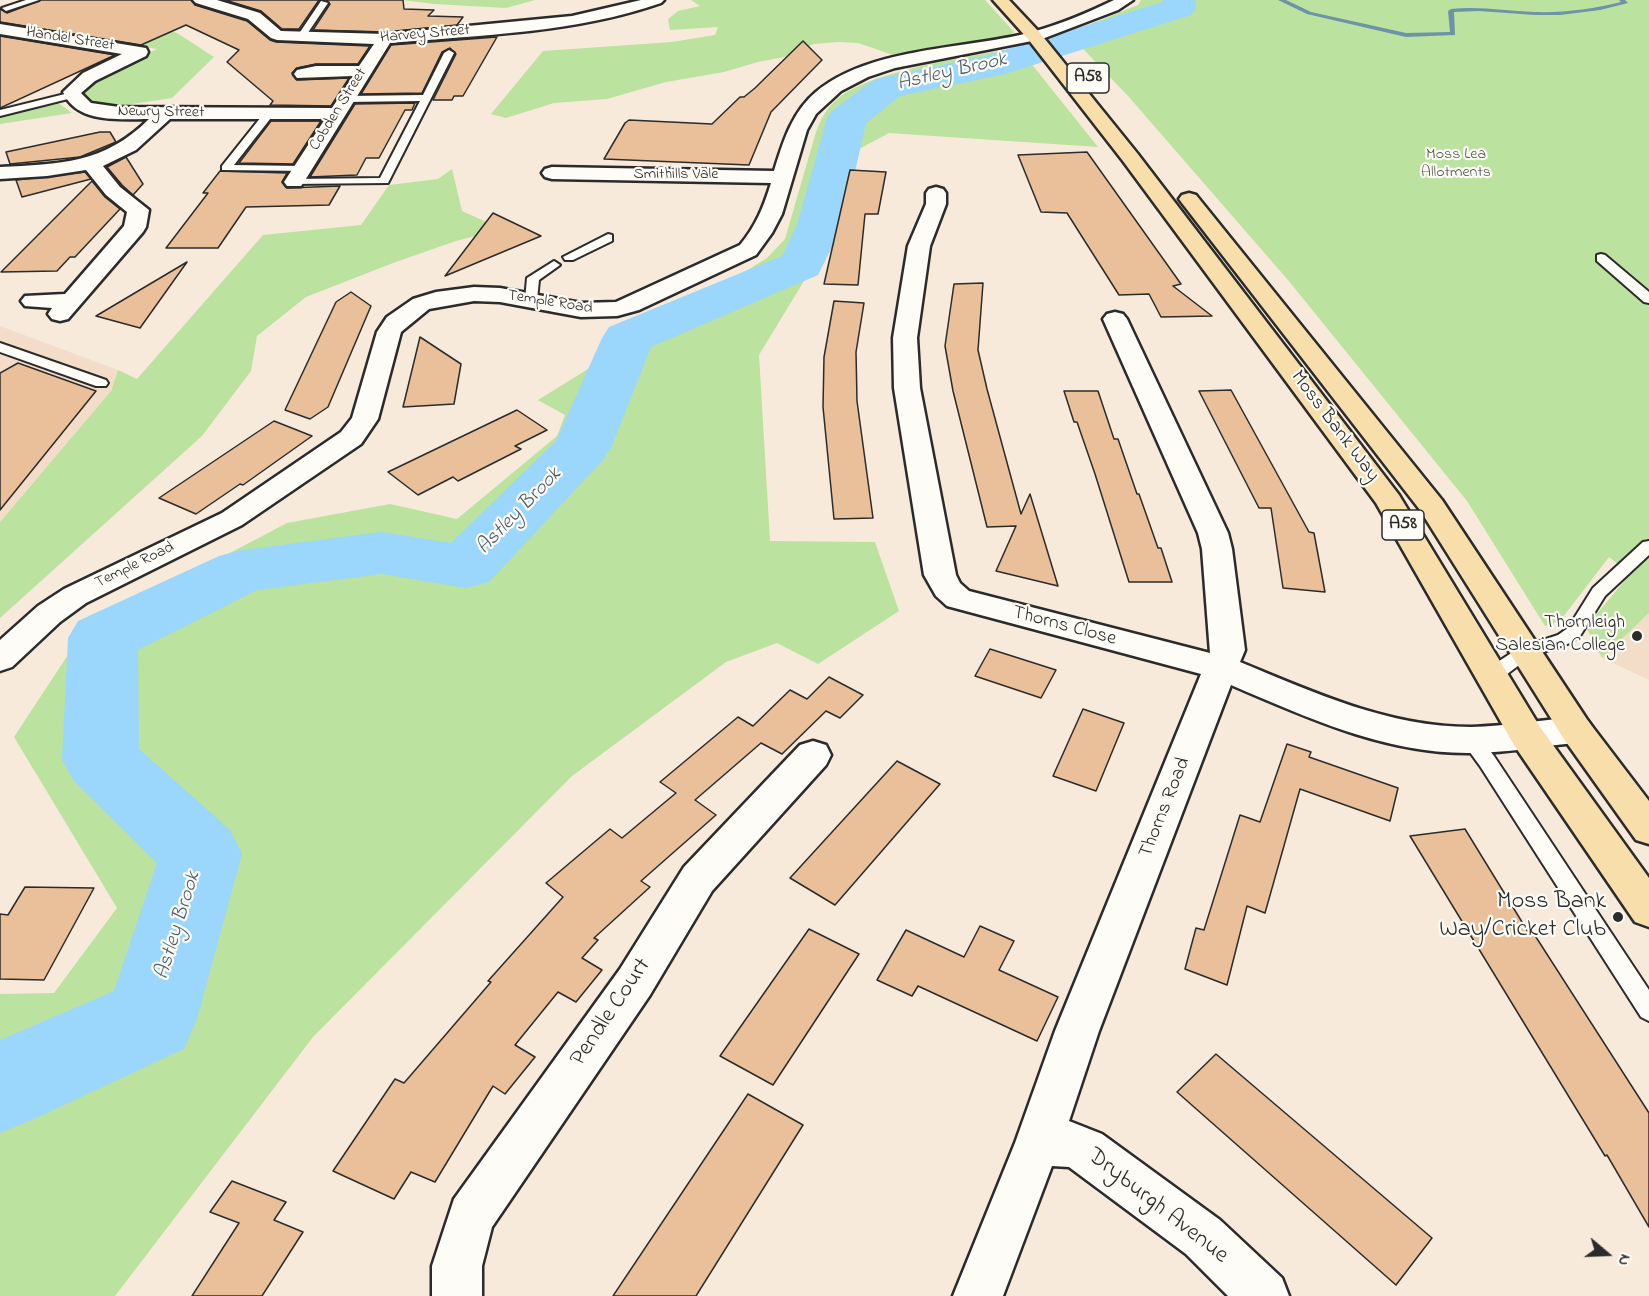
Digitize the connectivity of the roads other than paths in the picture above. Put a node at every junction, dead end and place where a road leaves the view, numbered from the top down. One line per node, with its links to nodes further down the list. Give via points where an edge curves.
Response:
1 (35, 0): 8 (lane)
2 (201, 0): 11 (street, Harvey Street, via 254,16 277,34)
3 (656, 0): 12 (street, Harvey Street, via 572,21)
4 (1001, 0): 10 (highway, Moss Bank Way / A58)
5 (1018, 0): 10 (highway, Moss Bank Way / A58)
6 (1125, 0): 10 (street, Temple Road)
7 (324, 3): 11 (lane)
8 (3, 9)
9 (0, 29): 17 (street, Handel Street, via 140,52 89,77 75,87)
10 (1041, 34): 16 (highway, Moss Bank Way / A58); 28 (street, Temple Road, via 895,62 841,83 820,97 806,113); 44 (highway, Moss Bank Way / A58, via 1389,501)
11 (300, 38): 12 (street, Harvey Street)
12 (385, 39): 14 (street, Cobden Street)
13 (449, 53): 18 (lane)
14 (365, 71): 15 (street); 19 (street, Cobden Street)
15 (303, 74)
16 (1102, 94)
17 (73, 95): 20 (lane); 21 (street, Newry Street, via 94,110)
18 (425, 98): 19 (lane); 27 (lane, via 384,181)
19 (342, 107): 22 (street, Newry Street); 27 (street, Cobden Street)
20 (0, 113)
21 (165, 113): 22 (street, Newry Street); 24 (street, via 124,150)
22 (269, 114): 27 (lane, via 226,168)
23 (1156, 157): 41 (highway, Moss Bank Way / A58, via 1432,506)
24 (90, 163): 26 (street); 36 (street, via 113,191 138,210 135,227 65,308)
25 (566, 170): 28 (street, Smithills Vale)
26 (0, 173)
27 (298, 176)
28 (781, 177): 35 (street, Temple Road, via 769,224 748,249 617,309 581,310)
29 (936, 194): 43 (street, Thorns Close, via 936,204 919,246 905,347 907,388 940,575 947,589 958,599)
30 (608, 238): 31 (lane)
31 (569, 257)
32 (1601, 258): 34 (lane)
33 (554, 265): 35 (lane, via 533,278)
34 (1649, 299)
35 (531, 300): 42 (street, Temple Road, via 474,294 436,299 408,312 389,332 365,419 351,438 232,519 75,596)
36 (33, 301)
37 (1115, 319): 43 (street, Thorns Road, via 1213,533 1228,641)
38 (0, 347): 39 (lane)
39 (101, 384)
40 (1649, 546): 41 (lane, via 1599,592 1574,632)
41 (1525, 652): 44 (lane); 45 (highway, Moss Bank Way / A58)
42 (0, 659)
43 (1222, 668): 47 (street, Thorns Close, via 1364,724 1406,734); 52 (street, Thorns Road, via 1077,1031)
44 (1491, 676): 46 (highway, Moss Bank Way / A58)
45 (1576, 730): 46 (street, Thorns Close); 49 (highway, Moss Bank Way / A58)
46 (1527, 736): 47 (street, Thorns Close); 50 (highway, Moss Bank Way / A58)
47 (1472, 740): 51 (lane)
48 (813, 755): 53 (street, Pendle Court, via 698,879 635,982 471,1216 456,1266)
49 (1649, 829)
50 (1649, 910)
51 (1649, 1010)
52 (1038, 1143): 54 (street, Thorns Road); 55 (street, Dryburgh Avenue, via 1070,1144 1085,1150 1203,1237)
53 (457, 1296)
54 (978, 1296)
55 (1264, 1296)

